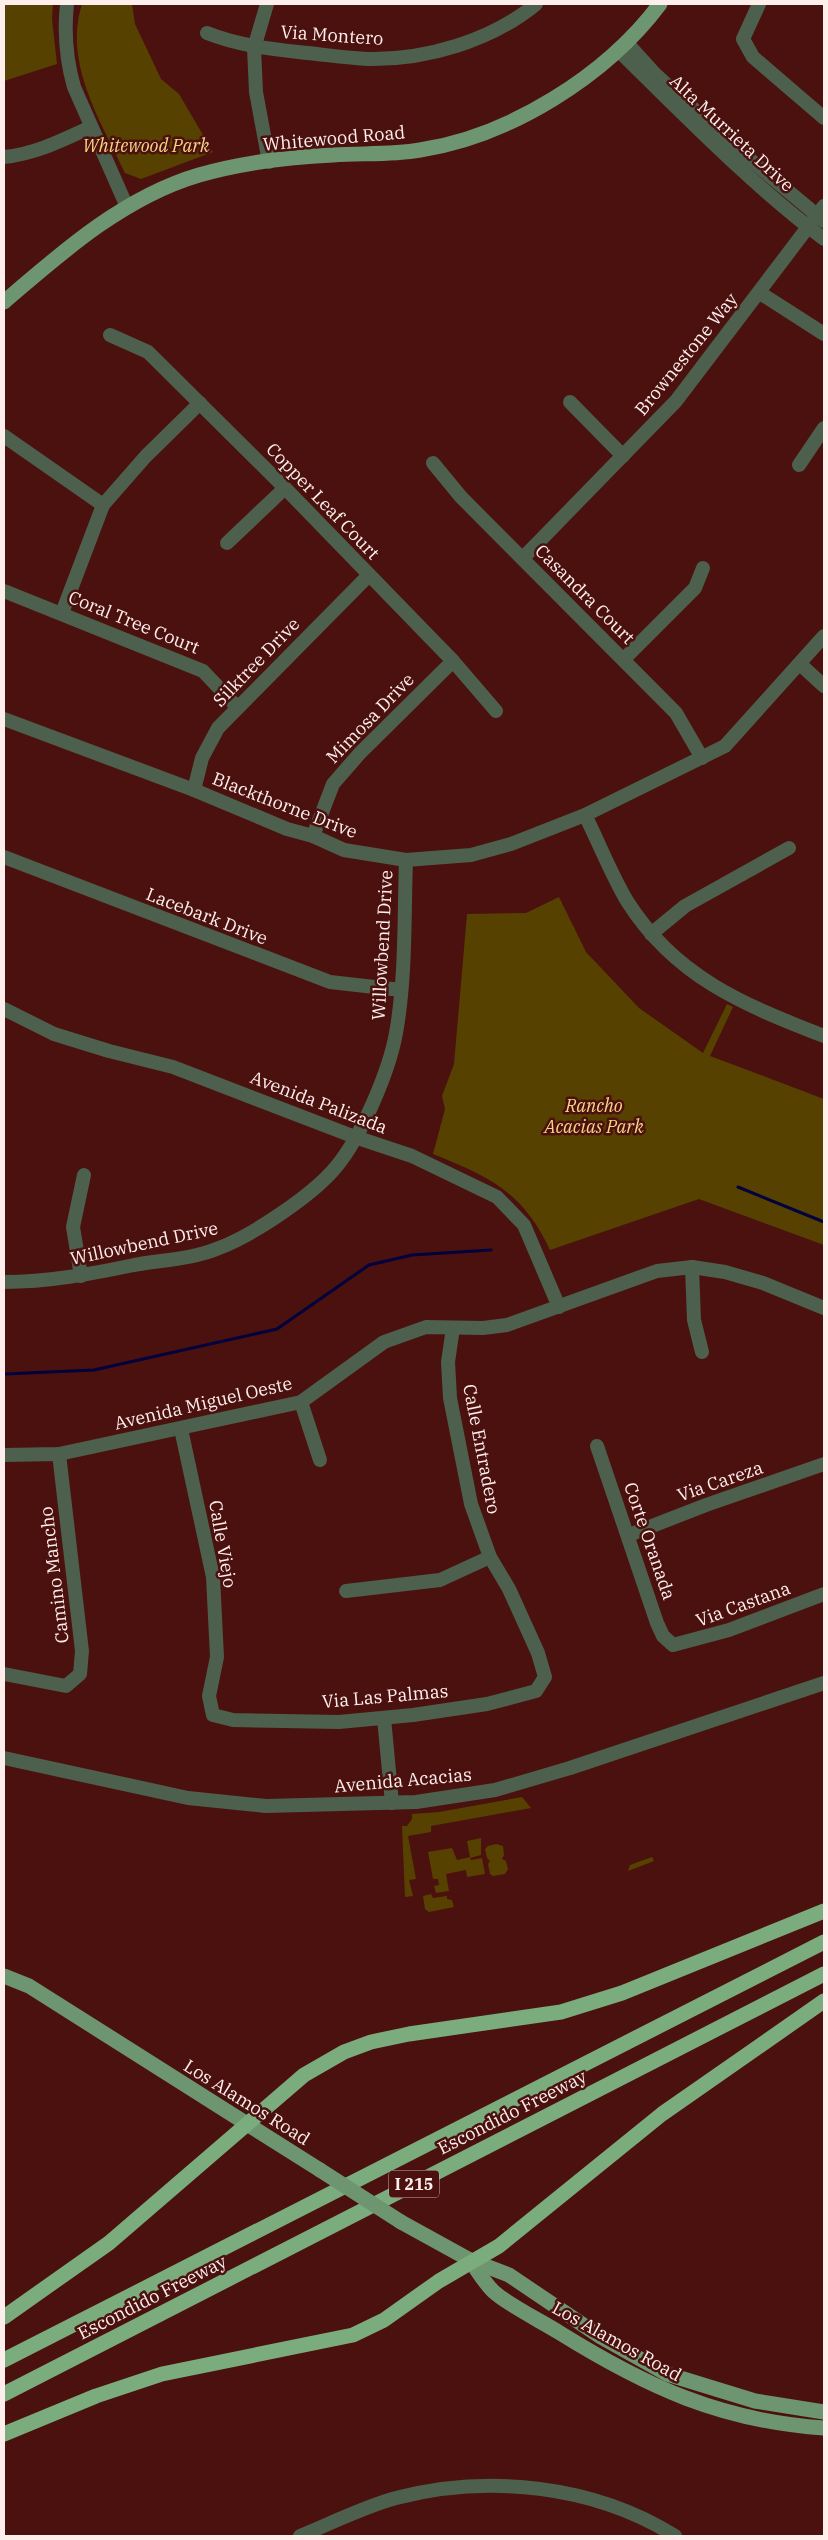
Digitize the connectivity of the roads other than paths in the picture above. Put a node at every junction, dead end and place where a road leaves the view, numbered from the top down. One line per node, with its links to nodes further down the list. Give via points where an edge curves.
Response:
1 (67, 4): 10 (street, via 64,26 68,67)
2 (267, 4): 8 (street)
3 (536, 4): 8 (street, Via Montero, via 468,42 394,58 368,59)
4 (660, 4): 7 (main road, Whitewood Road)
5 (759, 4): 9 (street, via 743,39 753,57)
6 (207, 34): 8 (street, Via Montero)
7 (622, 46): 12 (main road, Whitewood Road, via 570,88 496,127 466,138 421,150); 14 (street, Alta Murrieta Drive)
8 (254, 48): 12 (street, via 256,92)
9 (824, 118)
10 (91, 127): 11 (street, via 48,147); 13 (street)
11 (4, 157)
12 (270, 162): 13 (main road, Whitewood Road, via 230,167 196,176)
13 (127, 207): 17 (main road, Whitewood Road)
14 (818, 217): 15 (street, Alta Murrieta Drive); 16 (street, Brownestone Way)
15 (824, 239)
16 (760, 293): 18 (street); 24 (street, Brownestone Way, via 676,401)
17 (4, 302)
18 (824, 334)
19 (110, 336): 21 (street, Copper Leaf Court, via 148,352)
20 (570, 402): 24 (street)
21 (200, 403): 27 (street, Copper Leaf Court); 28 (street, via 146,456)
22 (824, 428): 26 (street)
23 (4, 436): 28 (street)
24 (623, 456): 30 (street, Brownestone Way)
25 (433, 463): 30 (street, Casandra Court, via 461,497)
26 (799, 465)
27 (285, 488): 29 (street); 32 (street, Copper Leaf Court)
28 (103, 505): 34 (street)
29 (227, 543)
30 (523, 558): 36 (street, Casandra Court)
31 (703, 568): 36 (street, via 695,588)
32 (369, 575): 37 (street, Copper Leaf Court); 40 (street, Silktree Drive)
33 (4, 591): 34 (street, Coral Tree Court)
34 (62, 614): 40 (street, Coral Tree Court, via 203,670)
35 (824, 636): 38 (street, Blackthorne Drive)
36 (624, 659): 43 (street, Casandra Court, via 676,713)
37 (453, 661): 41 (street, Copper Leaf Court); 46 (street, Mimosa Drive, via 360,752 333,784)
38 (800, 664): 39 (street); 43 (street, Blackthorne Drive, via 725,746)
39 (824, 686)
40 (238, 706): 44 (street, Silktree Drive, via 218,728 202,758)
41 (496, 711)
42 (4, 719): 44 (street, Blackthorne Drive)
43 (702, 758): 45 (street, Blackthorne Drive)
44 (194, 790): 46 (street, Blackthorne Drive, via 287,829)
45 (585, 815): 49 (street, Blackthorne Drive, via 511,844 471,855); 50 (street, via 627,900)
46 (313, 836): 49 (street, Blackthorne Drive, via 344,850)
47 (789, 848): 50 (street, via 684,906)
48 (4, 858): 51 (street, Lacebark Drive, via 330,982)
49 (406, 860): 51 (street, Willowbend Drive)
50 (651, 934): 53 (street, via 680,962 715,988 758,1010)
51 (401, 990): 54 (street, Willowbend Drive, via 395,1035 382,1080)
52 (4, 1009): 54 (street, Avenida Palizada, via 54,1034 109,1052 173,1067)
53 (824, 1036)
54 (355, 1137): 57 (street, Willowbend Drive, via 336,1167 300,1199 250,1234 218,1249); 59 (street, Avenida Palizada, via 412,1156 497,1196 524,1226)
55 (84, 1175): 57 (street, via 73,1226)
56 (692, 1267): 59 (street, Avenida Miguel Oeste, via 658,1271); 60 (street, Avenida Miguel Oeste, via 762,1283); 62 (street, via 694,1320)
57 (81, 1276): 58 (street, Willowbend Drive, via 41,1282)
58 (4, 1282)
59 (559, 1307): 61 (street, Avenida Miguel Oeste, via 507,1325)
60 (824, 1308)
61 (453, 1328): 63 (street, Avenida Miguel Oeste, via 426,1327 384,1342); 71 (street, Calle Entradero, via 448,1362 450,1398 470,1504)
62 (702, 1352)
63 (301, 1402): 64 (street, Avenida Miguel Oeste); 68 (street)
64 (181, 1428): 67 (street, Avenida Miguel Oeste); 78 (street, Calle Viejo, via 213,1578 216,1657)
65 (598, 1446): 70 (street, Corte Oranada)
66 (4, 1454): 67 (street, Avenida Miguel Oeste)
67 (59, 1454): 76 (street, Camino Mancho, via 82,1650 80,1674 66,1686)
68 (320, 1460)
69 (824, 1464): 70 (street, Via Careza)
70 (629, 1535): 74 (street, Corte Oranada, via 657,1623 663,1636)
71 (490, 1557): 72 (street, via 440,1580); 75 (street, Calle Entradero, via 509,1589)
72 (346, 1591)
73 (824, 1594): 74 (street, Via Castana, via 729,1630)
74 (673, 1645)
75 (538, 1653): 79 (street, Via Las Palmas, via 545,1677 536,1691 487,1704)
76 (4, 1674)
77 (824, 1683): 81 (street, Avenida Acacias, via 495,1790)
78 (209, 1696): 79 (street, Via Las Palmas, via 213,1715 233,1720 339,1722)
79 (384, 1718): 81 (street)
80 (4, 1758): 81 (street, Avenida Acacias, via 188,1798 266,1806)
81 (392, 1803)
82 (824, 1911): 87 (highway, via 622,1993 561,2012 408,2034 344,2052 304,2075)
83 (824, 1942): 90 (highway, Escondido Freeway / I 215)
84 (824, 1974): 94 (highway, Escondido Freeway / I 215)
85 (4, 1976): 87 (main road, Los Alamos Road, via 29,1986)
86 (824, 2001): 88 (highway, via 662,2114 499,2246)
87 (246, 2125): 88 (main road, Los Alamos Road, bridge, via 401,2222); 89 (highway, via 109,2243)
88 (470, 2260): 91 (main road, Los Alamos Road, via 493,2291); 92 (main road, Los Alamos Road, via 508,2275 600,2337); 98 (highway, via 384,2320 353,2335 162,2374 96,2396)
89 (4, 2317)
90 (4, 2360)
91 (610, 2362): 92 (main road, via 613,2355 651,2374); 93 (main road, Los Alamos Road)
92 (668, 2374): 95 (main road, Los Alamos Road)
93 (670, 2392): 95 (main road, via 688,2390 731,2403); 97 (main road, Los Alamos Road, via 739,2416 770,2423)
94 (4, 2394)
95 (740, 2397): 96 (main road, Los Alamos Road)
96 (824, 2412)
97 (824, 2428)
98 (4, 2434)
99 (300, 2536): 100 (street, via 396,2498 468,2486 504,2485 590,2500 624,2511)
100 (675, 2536)

